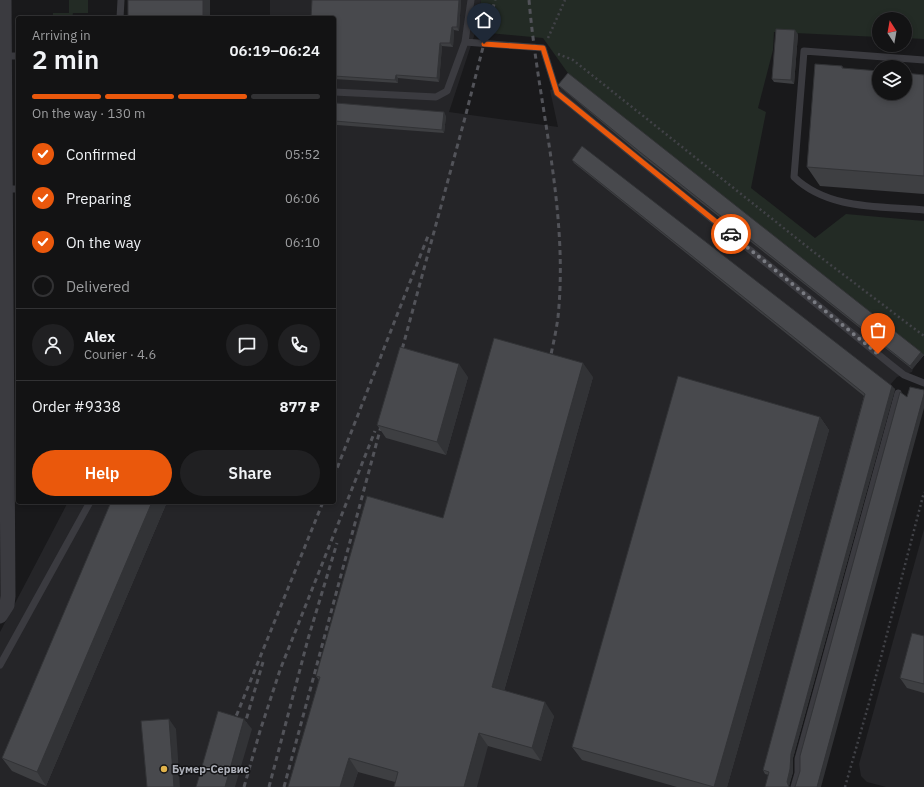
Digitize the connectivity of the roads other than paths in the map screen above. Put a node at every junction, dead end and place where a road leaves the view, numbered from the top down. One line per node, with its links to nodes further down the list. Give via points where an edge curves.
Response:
1 (120, 0): 4 (lane)
2 (471, 0): 5 (lane)
3 (3, 10): 6 (street)
4 (120, 16)
5 (465, 42): 8 (lane, via 447,91 436,97); 11 (lane, via 543,48 557,93 890,364 904,375)
6 (11, 56): 9 (street)
7 (924, 60): 10 (lane, via 804,51 794,177 803,186 829,199 850,204)
8 (336, 92)
9 (12, 189): 14 (street, via 8,596)
10 (924, 210)
11 (924, 383)
12 (898, 393): 16 (lane, via 800,751)
13 (89, 504): 15 (lane)
14 (0, 616)
15 (0, 665)
16 (794, 787)

